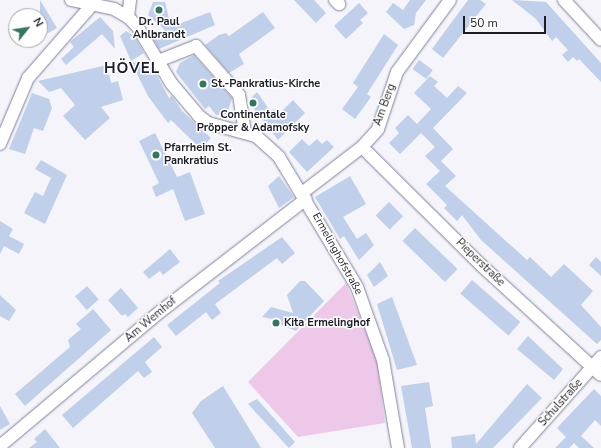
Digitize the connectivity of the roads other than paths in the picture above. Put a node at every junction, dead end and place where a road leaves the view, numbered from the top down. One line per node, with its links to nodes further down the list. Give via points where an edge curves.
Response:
1 (71, 0): 5 (street)
2 (130, 0): 6 (street)
3 (450, 0): 11 (street, Am Berg, via 397,72 378,129)
4 (564, 0): 7 (street)
5 (92, 5): 6 (street, via 114,9); 10 (street, via 28,78)
6 (128, 17): 8 (street, Ermelinghofstraße)
7 (601, 40)
8 (158, 61): 9 (street, Ermelinghofstraße, via 199,116 216,126); 9 (street, via 196,46 239,95)
9 (245, 131): 12 (street, Ermelinghofstraße, via 266,142)
10 (0, 144)
11 (362, 147): 12 (street, Am Berg); 14 (street, Pieperstraße, via 482,266)
12 (304, 196): 15 (street, Am Wemhof, via 161,311); 16 (street, Ermelinghofstraße, via 357,287 374,328 383,360)
13 (601, 357): 14 (street, Schulstraße)
14 (597, 371): 17 (street, Schulstraße)
15 (0, 446)
16 (398, 448)
17 (520, 448)

